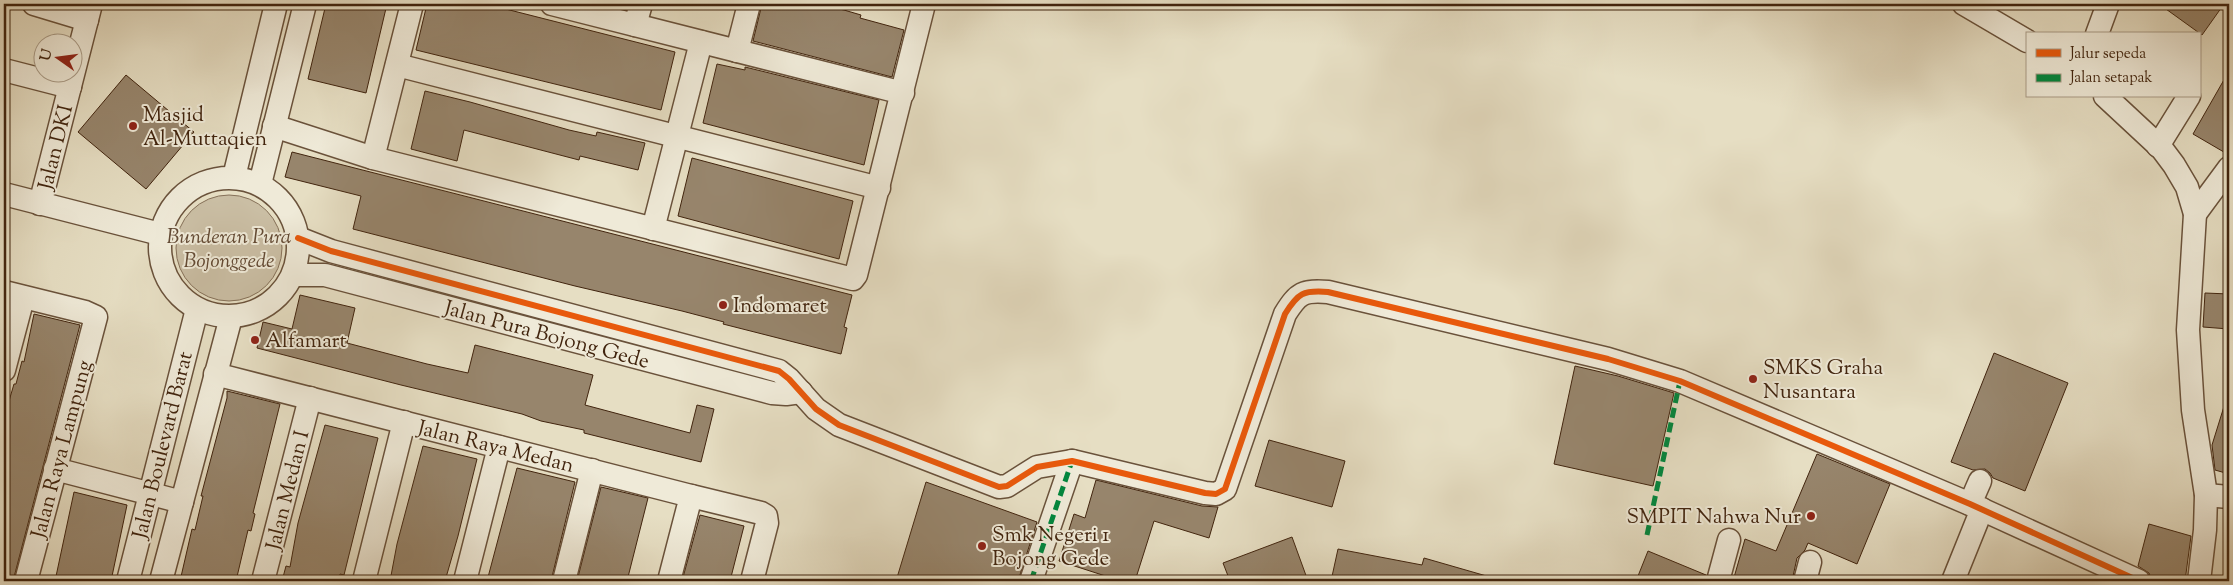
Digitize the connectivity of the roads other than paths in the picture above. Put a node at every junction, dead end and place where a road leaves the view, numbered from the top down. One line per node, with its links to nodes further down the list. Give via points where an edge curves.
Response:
1 (34, 4): 10 (street)
2 (276, 4): 27 (street)
3 (305, 4): 22 (street)
4 (412, 4): 16 (street)
5 (552, 4): 11 (street)
6 (749, 4): 15 (street)
7 (921, 4): 19 (street)
8 (1964, 4): 13 (street)
9 (2108, 4): 12 (street)
10 (89, 12): 18 (street, Jalan DKI)
11 (638, 14): 14 (street)
12 (2098, 32)
13 (2026, 41)
14 (701, 42): 15 (street); 23 (street)
15 (737, 51): 19 (street)
16 (397, 65): 23 (street); 25 (street)
17 (4, 70): 18 (street)
18 (70, 87): 31 (street, Jalan DKI)
19 (903, 93): 29 (street)
20 (2107, 98): 24 (street)
21 (2189, 98): 24 (street)
22 (274, 126): 25 (street); 28 (street)
23 (676, 137): 29 (street); 33 (street)
24 (2158, 146): 32 (street, via 2186,187)
25 (373, 158): 33 (street)
26 (2229, 168): 32 (street)
27 (234, 177): 28 (street); 34 (street, via 198,184 174,204)
28 (260, 184): 35 (street, via 279,197 292,216)
29 (879, 188): 33 (street, via 853,279)
30 (4, 194): 31 (street)
31 (40, 204): 34 (street)
32 (2195, 214): 51 (street, via 2189,358)
33 (653, 229)
34 (160, 234): 38 (street, via 161,264 174,290)
35 (298, 238): 36 (street); 42 (street, via 331,251 779,371)
36 (293, 275): 39 (street, via 283,292 268,305 251,314); 42 (street, Jalan Pura Bojong Gede, via 325,275 772,393)
37 (13, 295): 40 (street); 47 (street, Jalan Raya Lampung, via 96,317)
38 (197, 309): 39 (street, via 213,316); 50 (street, Jalan Boulevard Barat)
39 (231, 317): 41 (street, Jalan Boulevard Barat)
40 (4, 370)
41 (216, 374): 43 (street, Jalan Raya Medan); 54 (street, Jalan Boulevard Barat)
42 (801, 392): 46 (street, via 816,409 839,425 999,487 1007,486 1037,467)
43 (310, 398): 44 (street, Jalan Raya Medan); 60 (street, Jalan Medan I)
44 (404, 422): 45 (street, Jalan Raya Medan); 61 (street)
45 (499, 447): 48 (street, Jalan Raya Medan); 62 (street)
46 (1072, 461): 55 (street, via 1205,493 1216,494 1225,489 1284,314 1295,297 1309,291 1337,294 1680,380); 66 (street)
47 (56, 469): 50 (street); 57 (street, Jalan Raya Lampung)
48 (592, 470): 52 (street, Jalan Raya Medan); 63 (street)
49 (1980, 482): 55 (street)
50 (150, 494): 54 (street); 58 (street, Jalan Boulevard Barat)
51 (2206, 494): 53 (street); 70 (street)
52 (690, 496): 64 (street); 65 (street, Jalan Raya Medan, via 766,516)
53 (2229, 497)
54 (182, 502): 59 (street, Jalan Boulevard Barat)
55 (1976, 507): 68 (street); 69 (street)
56 (1729, 540): 67 (street)
57 (26, 581)
58 (128, 581)
59 (161, 581)
60 (263, 581)
61 (364, 581)
62 (464, 581)
63 (564, 581)
64 (669, 581)
65 (752, 581)
66 (1031, 581)
67 (1718, 581)
68 (1953, 581)
69 (2139, 581)
70 (2199, 581)

